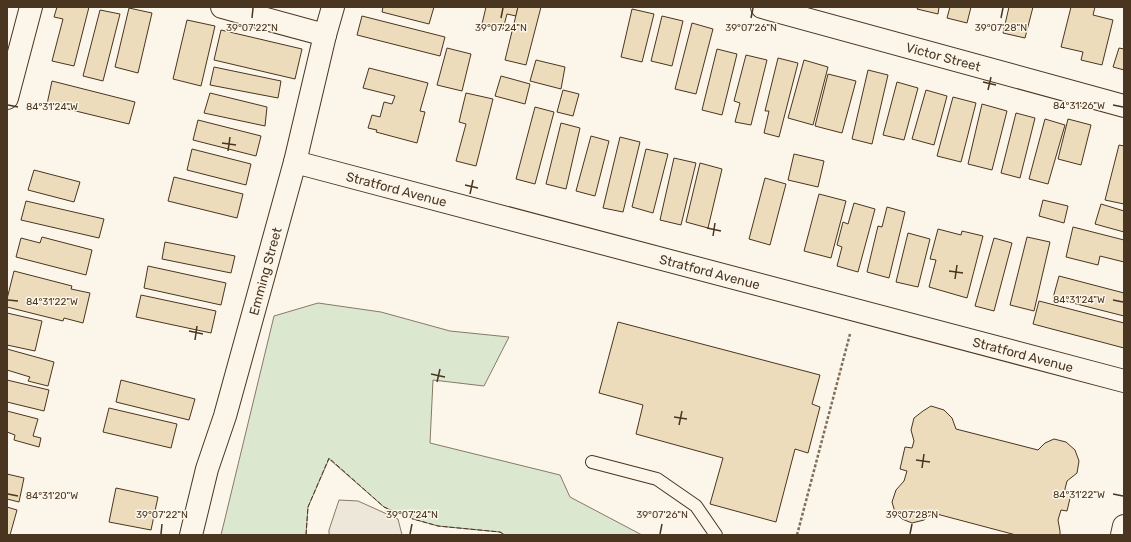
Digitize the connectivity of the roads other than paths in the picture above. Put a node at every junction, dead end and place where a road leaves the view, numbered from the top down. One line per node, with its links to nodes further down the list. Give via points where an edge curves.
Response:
1 (30, 7): 6 (street)
2 (222, 7): 5 (street)
3 (333, 7): 5 (street, Emming Street)
4 (762, 7): 7 (street, Victor Street)
5 (325, 35): 8 (street, Emming Street)
6 (7, 98)
7 (1124, 106)
8 (295, 162): 9 (street, Stratford Avenue); 12 (street, Emming Street, via 225,416 207,469)
9 (1124, 381)
10 (592, 462): 13 (lane, via 657,479 696,506)
11 (1124, 526): 14 (street)
12 (191, 535)
13 (716, 535)
14 (1122, 535)

